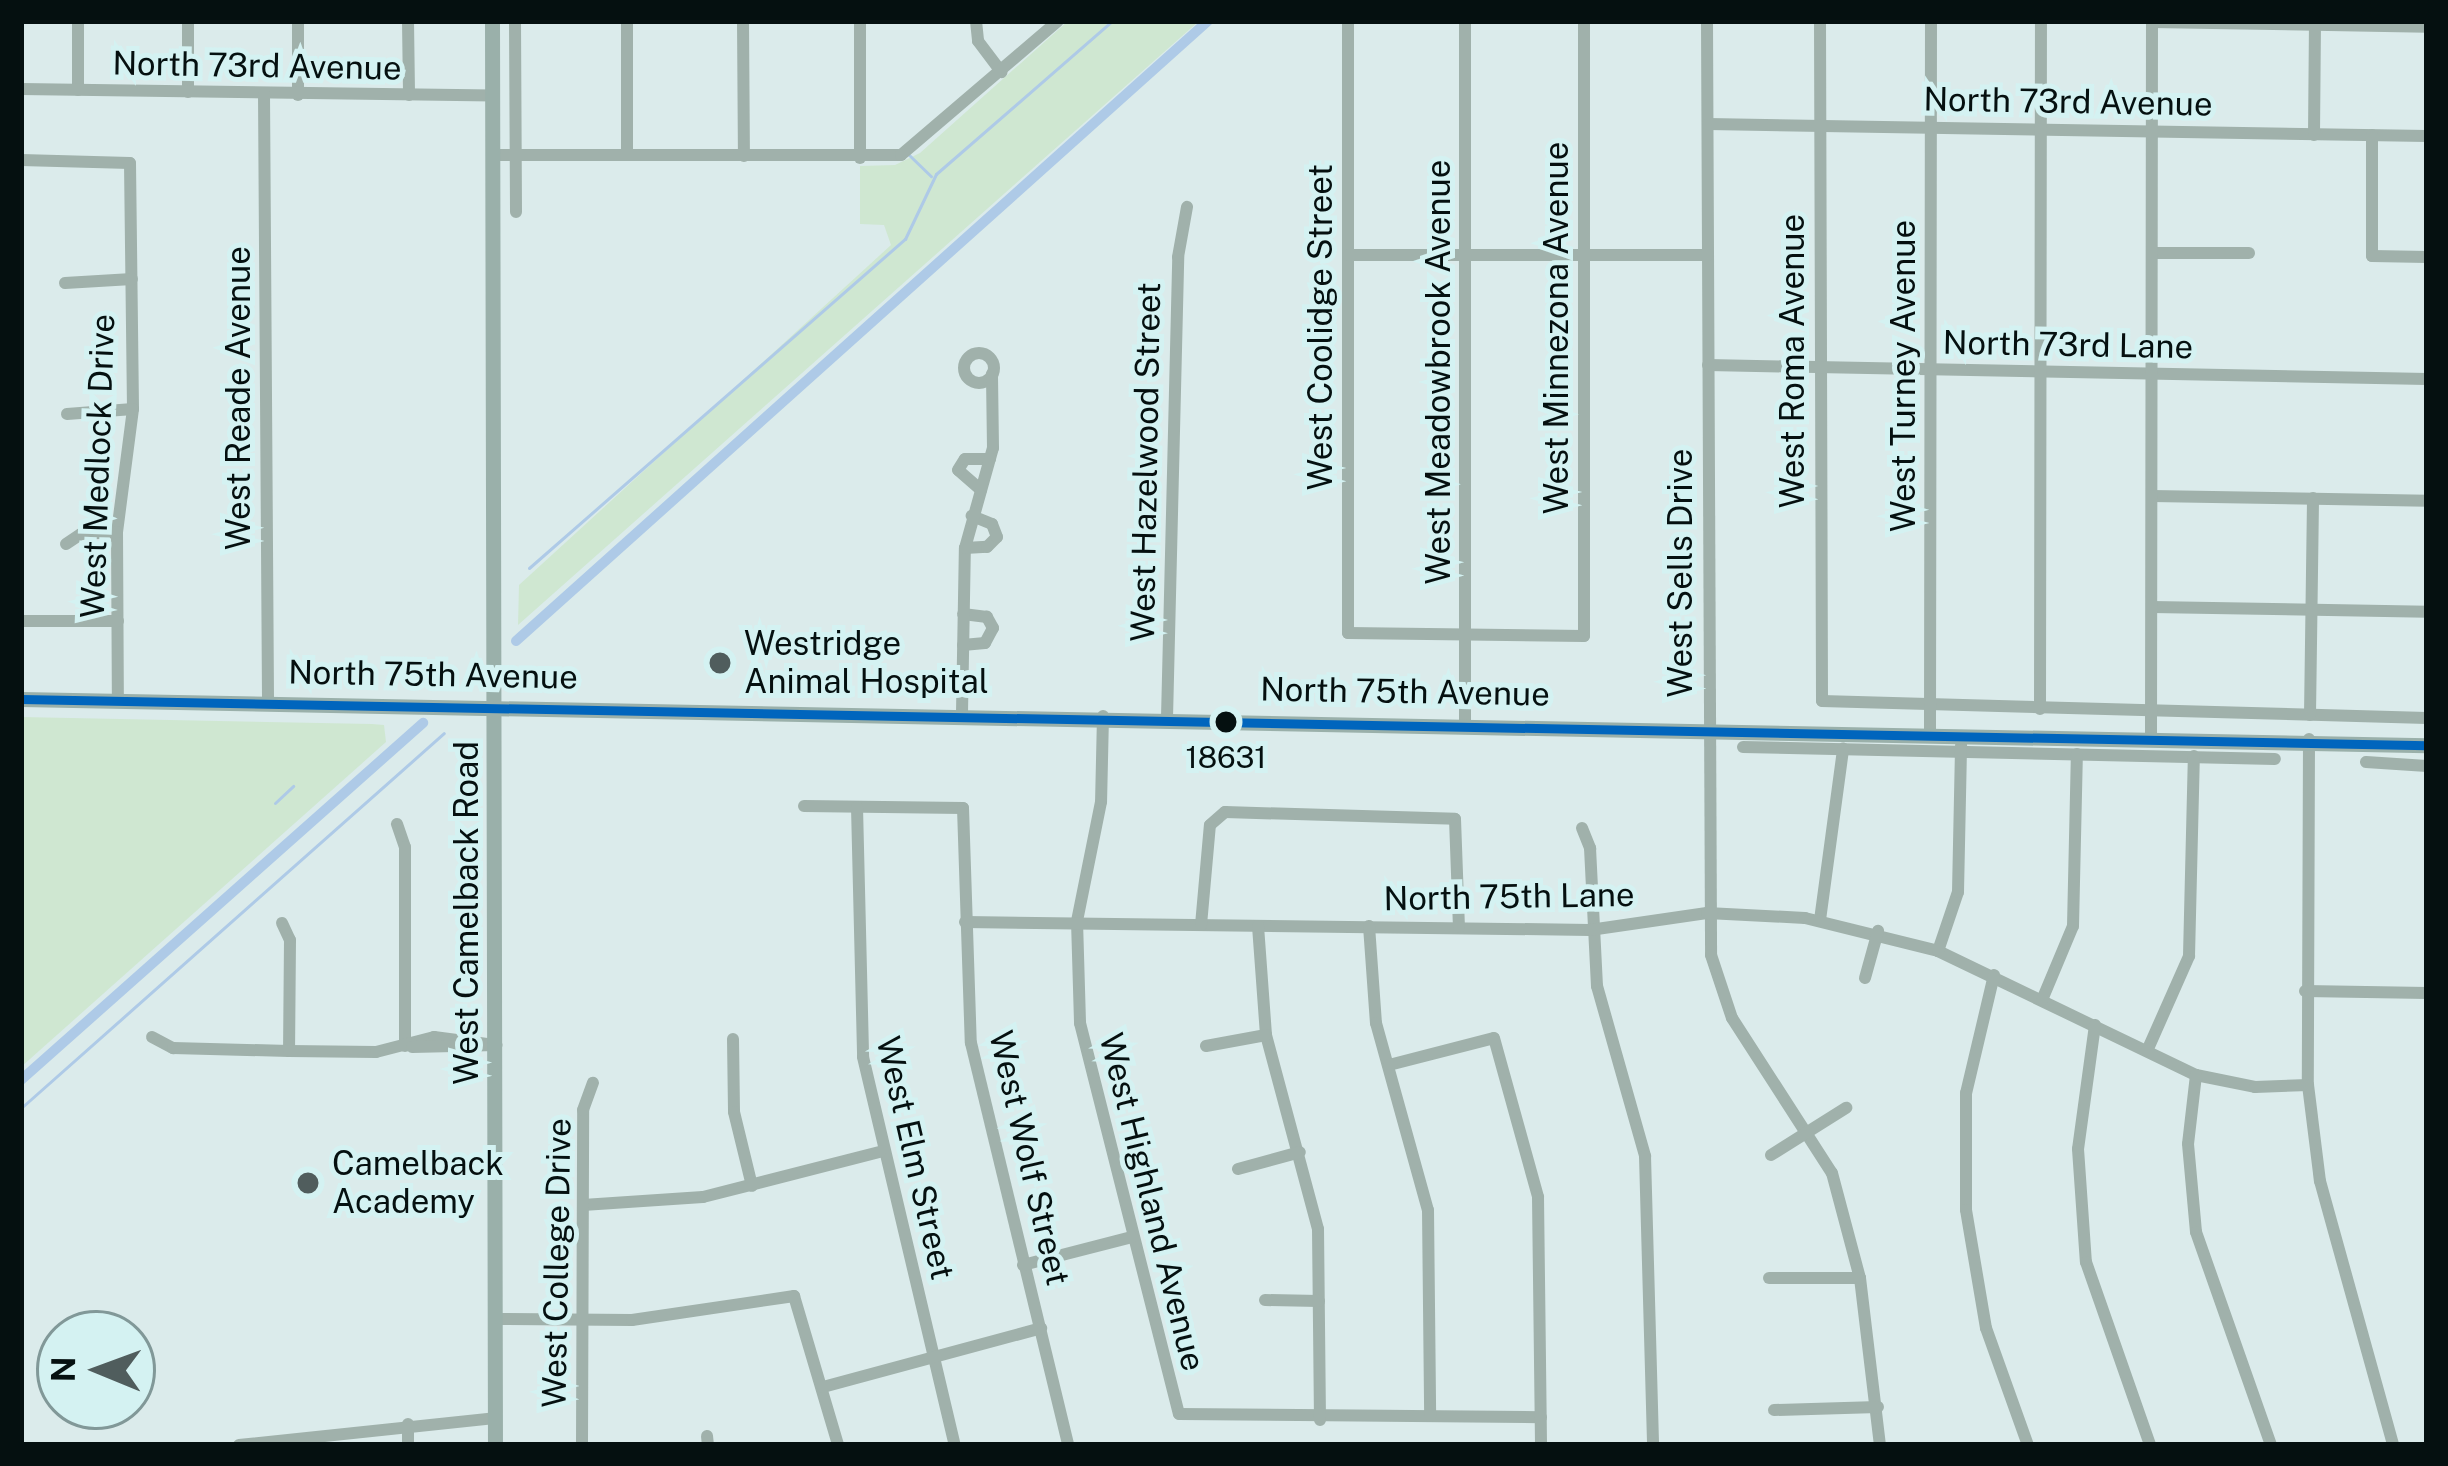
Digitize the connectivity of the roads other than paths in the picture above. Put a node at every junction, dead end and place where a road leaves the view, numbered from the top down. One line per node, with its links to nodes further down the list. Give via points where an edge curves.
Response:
1 (77, 21): 24 (street)
2 (188, 21): 25 (street)
3 (298, 21): 27 (street)
4 (408, 21): 28 (street)
5 (492, 21): 29 (main road, West Camelback Road)
6 (515, 21): 39 (street)
7 (627, 21): 40 (street)
8 (743, 21): 41 (street)
9 (860, 21): 42 (street)
10 (976, 21): 22 (street, via 978,41)
11 (1058, 21): 22 (street)
12 (1348, 21): 48 (street, West Coolidge Street)
13 (1466, 21): 49 (street, West Meadowbrook Avenue)
14 (1585, 21): 51 (street, West Minnezona Avenue)
15 (1707, 21): 30 (street, West Sells Drive)
16 (1820, 21): 31 (street, West Roma Avenue)
17 (1931, 21): 32 (street, West Turney Avenue)
18 (2041, 21): 33 (street)
19 (2152, 22): 20 (street); 34 (street)
20 (2314, 23): 21 (street); 35 (street)
21 (2425, 25)
22 (1001, 72): 42 (street, via 907,153)
23 (21, 89): 24 (street, North 73rd Avenue)
24 (78, 90): 25 (street, North 73rd Avenue)
25 (188, 92): 26 (street, North 73rd Avenue)
26 (264, 94): 27 (street, North 73rd Avenue); 83 (street, West Reade Avenue)
27 (298, 95): 28 (street, North 73rd Avenue)
28 (409, 95): 29 (street, North 73rd Avenue)
29 (493, 96): 38 (main road, West Camelback Road)
30 (1708, 124): 31 (street, North 73rd Avenue); 50 (street, West Sells Drive)
31 (1820, 124): 32 (street, North 73rd Avenue); 56 (street, West Roma Avenue)
32 (1931, 125): 33 (street, North 73rd Avenue); 57 (street, West Turney Avenue)
33 (2041, 128): 34 (street, North 73rd Avenue); 58 (street)
34 (2152, 130): 35 (street, North 73rd Avenue); 46 (street)
35 (2314, 135): 36 (street, North 73rd Avenue)
36 (2372, 135): 37 (street, North 73rd Avenue); 52 (street, via 2372,256)
37 (2427, 136)
38 (493, 155): 39 (street); 84 (main road, West Camelback Road)
39 (516, 155): 40 (street); 45 (street)
40 (627, 155): 41 (street)
41 (744, 156): 42 (street)
42 (860, 158)
43 (21, 160): 53 (street, West Medlock Drive, via 130,163)
44 (1186, 208): 91 (street, West Hazelwood Street, via 1178,257)
45 (516, 212)
46 (2152, 253): 47 (street); 60 (street)
47 (2249, 253)
48 (1349, 255): 49 (street); 79 (street, West Coolidge Street, via 1348,633)
49 (1466, 255): 51 (street); 79 (street, West Meadowbrook Avenue)
50 (1708, 255): 51 (street); 55 (street, West Sells Drive)
51 (1584, 256): 79 (street, West Minnezona Avenue, via 1584,636)
52 (2427, 257)
53 (132, 279): 54 (street); 62 (street, West Medlock Drive)
54 (65, 283)
55 (1708, 365): 56 (street, North 73rd Lane); 94 (street, West Sells Drive)
56 (1820, 367): 57 (street, North 73rd Lane); 85 (street, West Roma Avenue, via 1822,701)
57 (1931, 369): 58 (street, North 73rd Lane); 85 (street, West Turney Avenue)
58 (2042, 372): 60 (street, North 73rd Lane); 86 (street)
59 (992, 374): 64 (street, via 998,391)
60 (2152, 374): 61 (street, North 73rd Lane); 66 (street)
61 (2427, 380)
62 (133, 409): 63 (street); 70 (street, West Medlock Drive)
63 (67, 414)
64 (990, 460): 65 (street); 65 (street, via 960,463 962,481)
65 (980, 490): 69 (street)
66 (2152, 496): 67 (street); 73 (street)
67 (2313, 498): 68 (street); 74 (street)
68 (2427, 501)
69 (972, 516): 72 (street); 72 (street, via 992,524 998,537 987,547)
70 (117, 532): 71 (street, via 81,534); 78 (street, West Medlock Drive)
71 (66, 544)
72 (965, 548): 76 (street)
73 (2152, 607): 74 (street); 87 (street)
74 (2312, 610): 75 (street); 89 (street)
75 (2427, 612)
76 (963, 614): 80 (street); 80 (street, via 988,617 993,633 985,644)
77 (21, 621): 78 (street)
78 (118, 621): 82 (street, West Medlock Drive)
79 (1466, 634): 93 (street, West Meadowbrook Avenue)
80 (963, 645): 88 (street)
81 (21, 699): 82 (main road, North 75th Avenue)
82 (118, 700): 83 (main road, North 75th Avenue)
83 (268, 702): 84 (main road, North 75th Avenue)
84 (497, 707): 88 (main road, North 75th Avenue); 133 (main road, West Camelback Road)
85 (1930, 707): 86 (street); 95 (street, West Turney Avenue)
86 (2040, 709): 87 (street)
87 (2151, 711): 89 (street); 97 (street)
88 (962, 713): 90 (main road, North 75th Avenue)
89 (2311, 715): 92 (street)
90 (1103, 716): 91 (main road, North 75th Avenue); 114 (street, West Highland Avenue, via 1100,802)
91 (1167, 718): 93 (main road, North 75th Avenue)
92 (2427, 718)
93 (1465, 722): 94 (main road, North 75th Avenue)
94 (1708, 727): 95 (main road, North 75th Avenue); 112 (street, West Sells Drive)
95 (1930, 732): 96 (main road, North 75th Avenue)
96 (1961, 732): 97 (main road, North 75th Avenue); 102 (street)
97 (2151, 736): 98 (main road, North 75th Avenue)
98 (2309, 739): 99 (main road, North 75th Avenue); 126 (street)
99 (2427, 745)
100 (1743, 747): 101 (street)
101 (1843, 749): 102 (street); 113 (street)
102 (1961, 752): 103 (street); 123 (street, via 1958,892)
103 (2077, 754): 104 (street); 128 (street, via 2073,926)
104 (2194, 756): 105 (street); 137 (street, via 2189,956)
105 (2275, 759)
106 (2366, 762): 107 (street)
107 (2427, 766)
108 (805, 806): 109 (street)
109 (857, 807): 115 (street, West Wolf Street, via 963,808); 144 (street, West Elm Street, via 856,1012)
110 (397, 824): 134 (street, via 405,847)
111 (1582, 828): 121 (street, via 1590,848)
112 (1707, 913): 113 (street, North 75th Lane); 121 (street, North 75th Lane); 143 (street, West Sells Drive, via 1732,1018)
113 (1820, 920): 122 (street, North 75th Lane)
114 (1077, 921): 115 (street, North 75th Lane); 117 (street, North 75th Lane); 150 (street, West Highland Avenue, via 1084,1050)
115 (965, 922): 151 (street, West Wolf Street, via 971,1043)
116 (282, 923): 136 (street, via 290,940)
117 (1201, 925): 118 (street, North 75th Lane); 120 (street, via 1215,815 1456,819)
118 (1258, 926): 119 (street, North 75th Lane); 130 (street)
119 (1369, 926): 120 (street, North 75th Lane); 138 (street, via 1376,1023)
120 (1459, 927): 121 (street, North 75th Lane)
121 (1590, 930): 177 (street, via 1597,986 1645,1156)
122 (1878, 932): 123 (street, North 75th Lane); 125 (street)
123 (1938, 951): 124 (street, North 75th Lane)
124 (1994, 974): 128 (street, North 75th Lane); 179 (street, via 1966,1093 1966,1210 1986,1328)
125 (1865, 978)
126 (2306, 991): 127 (street); 141 (street)
127 (2427, 993)
128 (2042, 1000): 129 (street, North 75th Lane)
129 (2095, 1025): 137 (street, North 75th Lane); 180 (street, via 2078,1149 2086,1262)
130 (1266, 1036): 135 (street); 145 (street)
131 (152, 1037): 136 (street, via 173,1048)
132 (733, 1039): 148 (street, via 734,1112)
133 (496, 1045): 134 (street); 156 (main road, West Camelback Road)
134 (405, 1046): 136 (street)
135 (1206, 1046)
136 (289, 1051)
137 (2147, 1051): 139 (street, North 75th Lane)
138 (1389, 1065): 163 (street, via 1428,1210); 164 (street, via 1494,1038 1538,1197)
139 (2197, 1076): 141 (street, North 75th Lane, via 2255,1088); 181 (street, via 2188,1144 2196,1232)
140 (593, 1083): 149 (street, West College Drive, via 583,1110)
141 (2308, 1085): 182 (street, via 2320,1181)
142 (1846, 1108): 143 (street)
143 (1811, 1130): 146 (street); 153 (street, West Sells Drive, via 1832,1173)
144 (880, 1152): 148 (street); 159 (street, West Elm Street)
145 (1300, 1152): 147 (street); 155 (street, via 1318,1229)
146 (1772, 1155)
147 (1238, 1169)
148 (752, 1186): 149 (street)
149 (583, 1205): 157 (street, West College Drive)
150 (1132, 1237): 151 (street); 166 (street, West Highland Avenue, via 1179,1414)
151 (1024, 1264): 158 (street, West Wolf Street)
152 (1769, 1278): 153 (street)
153 (1860, 1278): 161 (street, West Sells Drive)
154 (1265, 1300): 155 (street)
155 (1319, 1301): 166 (street)
156 (495, 1319): 157 (street); 165 (main road, West Camelback Road)
157 (583, 1320): 160 (street, via 694,1315 794,1295); 172 (street, West College Drive)
158 (1041, 1328): 159 (street); 175 (street, West Wolf Street)
159 (935, 1358): 160 (street); 174 (street, West Elm Street)
160 (823, 1387): 173 (street)
161 (1878, 1407): 162 (street); 178 (street, West Sells Drive)
162 (1774, 1411)
163 (1430, 1415): 164 (street); 166 (street)
164 (1541, 1417): 176 (street)
165 (495, 1418): 167 (street); 171 (main road, West Camelback Road)
166 (1320, 1420)
167 (408, 1424): 168 (street); 170 (street)
168 (276, 1442): 169 (street)
169 (239, 1445)
170 (408, 1445)
171 (495, 1445)
172 (582, 1445)
173 (838, 1445)
174 (955, 1445)
175 (1068, 1445)
176 (1541, 1445)
177 (1653, 1445)
178 (1880, 1445)
179 (2028, 1445)
180 (2150, 1445)
181 (2271, 1445)
182 (2393, 1445)

